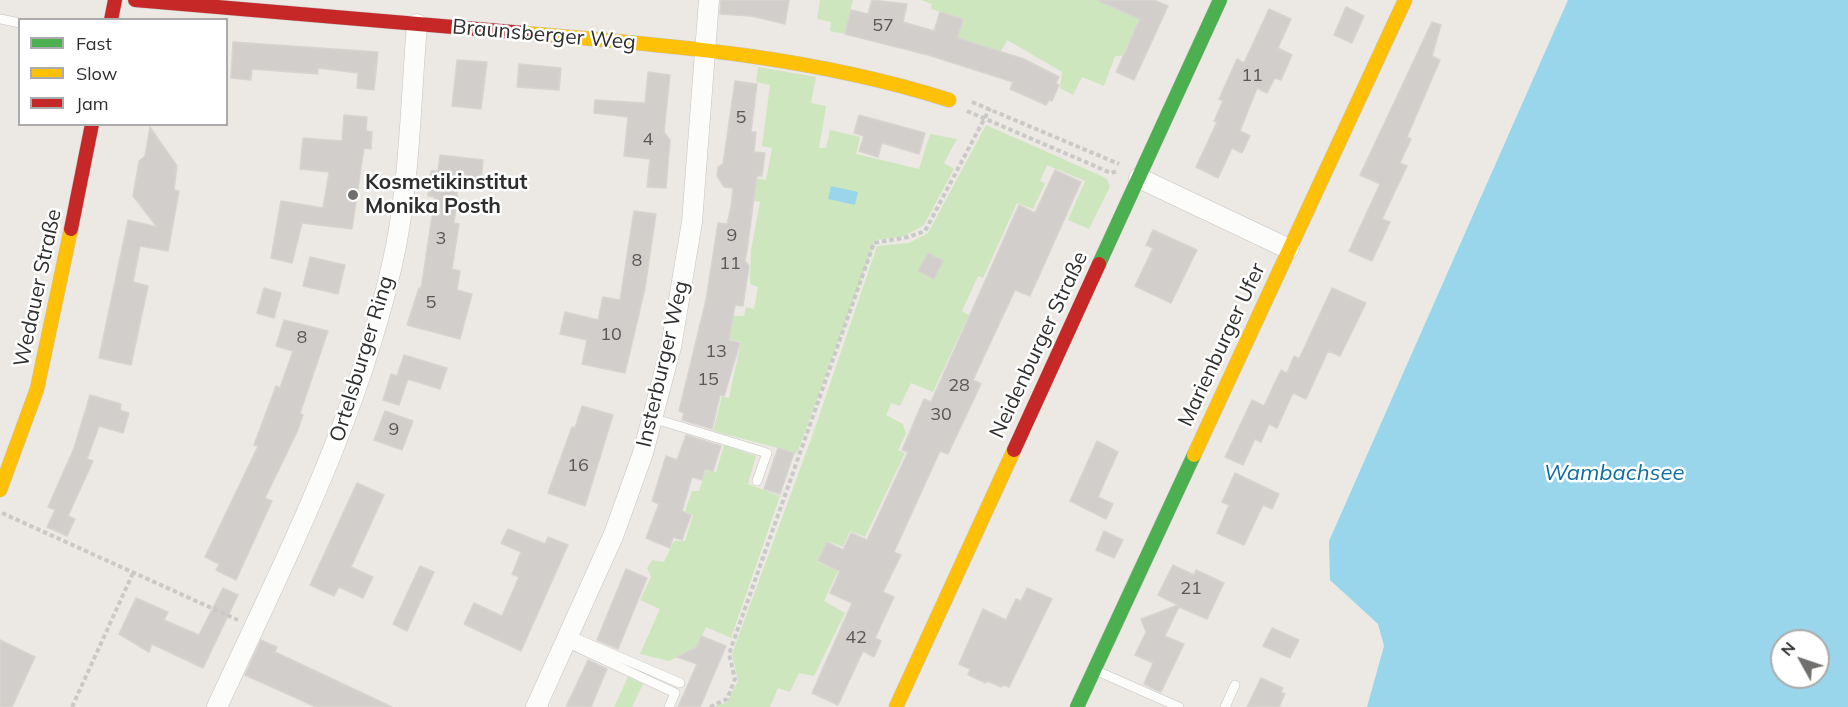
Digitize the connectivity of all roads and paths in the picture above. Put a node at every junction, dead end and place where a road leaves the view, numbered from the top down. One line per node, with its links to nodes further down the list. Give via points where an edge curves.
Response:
1 (115, 0): 6 (street)
2 (135, 0): 9 (street, Braunsberger Weg)
3 (709, 0): 10 (street, Insterburger Weg)
4 (1220, 0): 15 (street, Neidenburger Straße)
5 (1405, 0): 16 (street, Marienburger Ufer)
6 (111, 18)
7 (0, 19): 8 (lane)
8 (18, 23)
9 (417, 24): 10 (street, Braunsberger Weg); 22 (street, Ortelsburger Ring, via 406,172 396,245 375,331 332,455)
10 (705, 48): 11 (street, Braunsberger Weg, via 801,63); 17 (street, Insterburger Weg, via 692,222 671,347)
11 (949, 100): 12 (path, via 960,97); 13 (path, via 956,107)
12 (990, 108): 13 (path); 13 (path, via 1117,161 1124,170 1111,172)
13 (986, 117): 31 (path, via 925,231 874,243 729,654 735,679 727,699)
14 (92, 126): 19 (street, Wedauer Straße, via 38,389)
15 (1139, 178): 16 (street); 32 (street, Neidenburger Straße)
16 (1289, 249): 24 (street, Marienburger Ufer)
17 (652, 418): 18 (lane, via 767,453); 23 (street, Insterburger Weg, via 644,453 614,534)
18 (757, 481)
19 (0, 490)
20 (0, 512): 21 (path)
21 (133, 573): 22 (path); 28 (path)
22 (253, 627): 27 (street, Ortelsburger Ring)
23 (567, 638): 25 (lane); 29 (street, Insterburger Weg); 30 (lane, via 675,693)
24 (1094, 670): 33 (street, Marienburger Ufer); 34 (lane)
25 (680, 683)
26 (1235, 685): 35 (lane)
27 (224, 705)
28 (72, 707)
29 (536, 707)
30 (669, 707)
31 (710, 707)
32 (896, 707)
33 (1077, 707)
34 (1179, 707)
35 (1225, 707)

